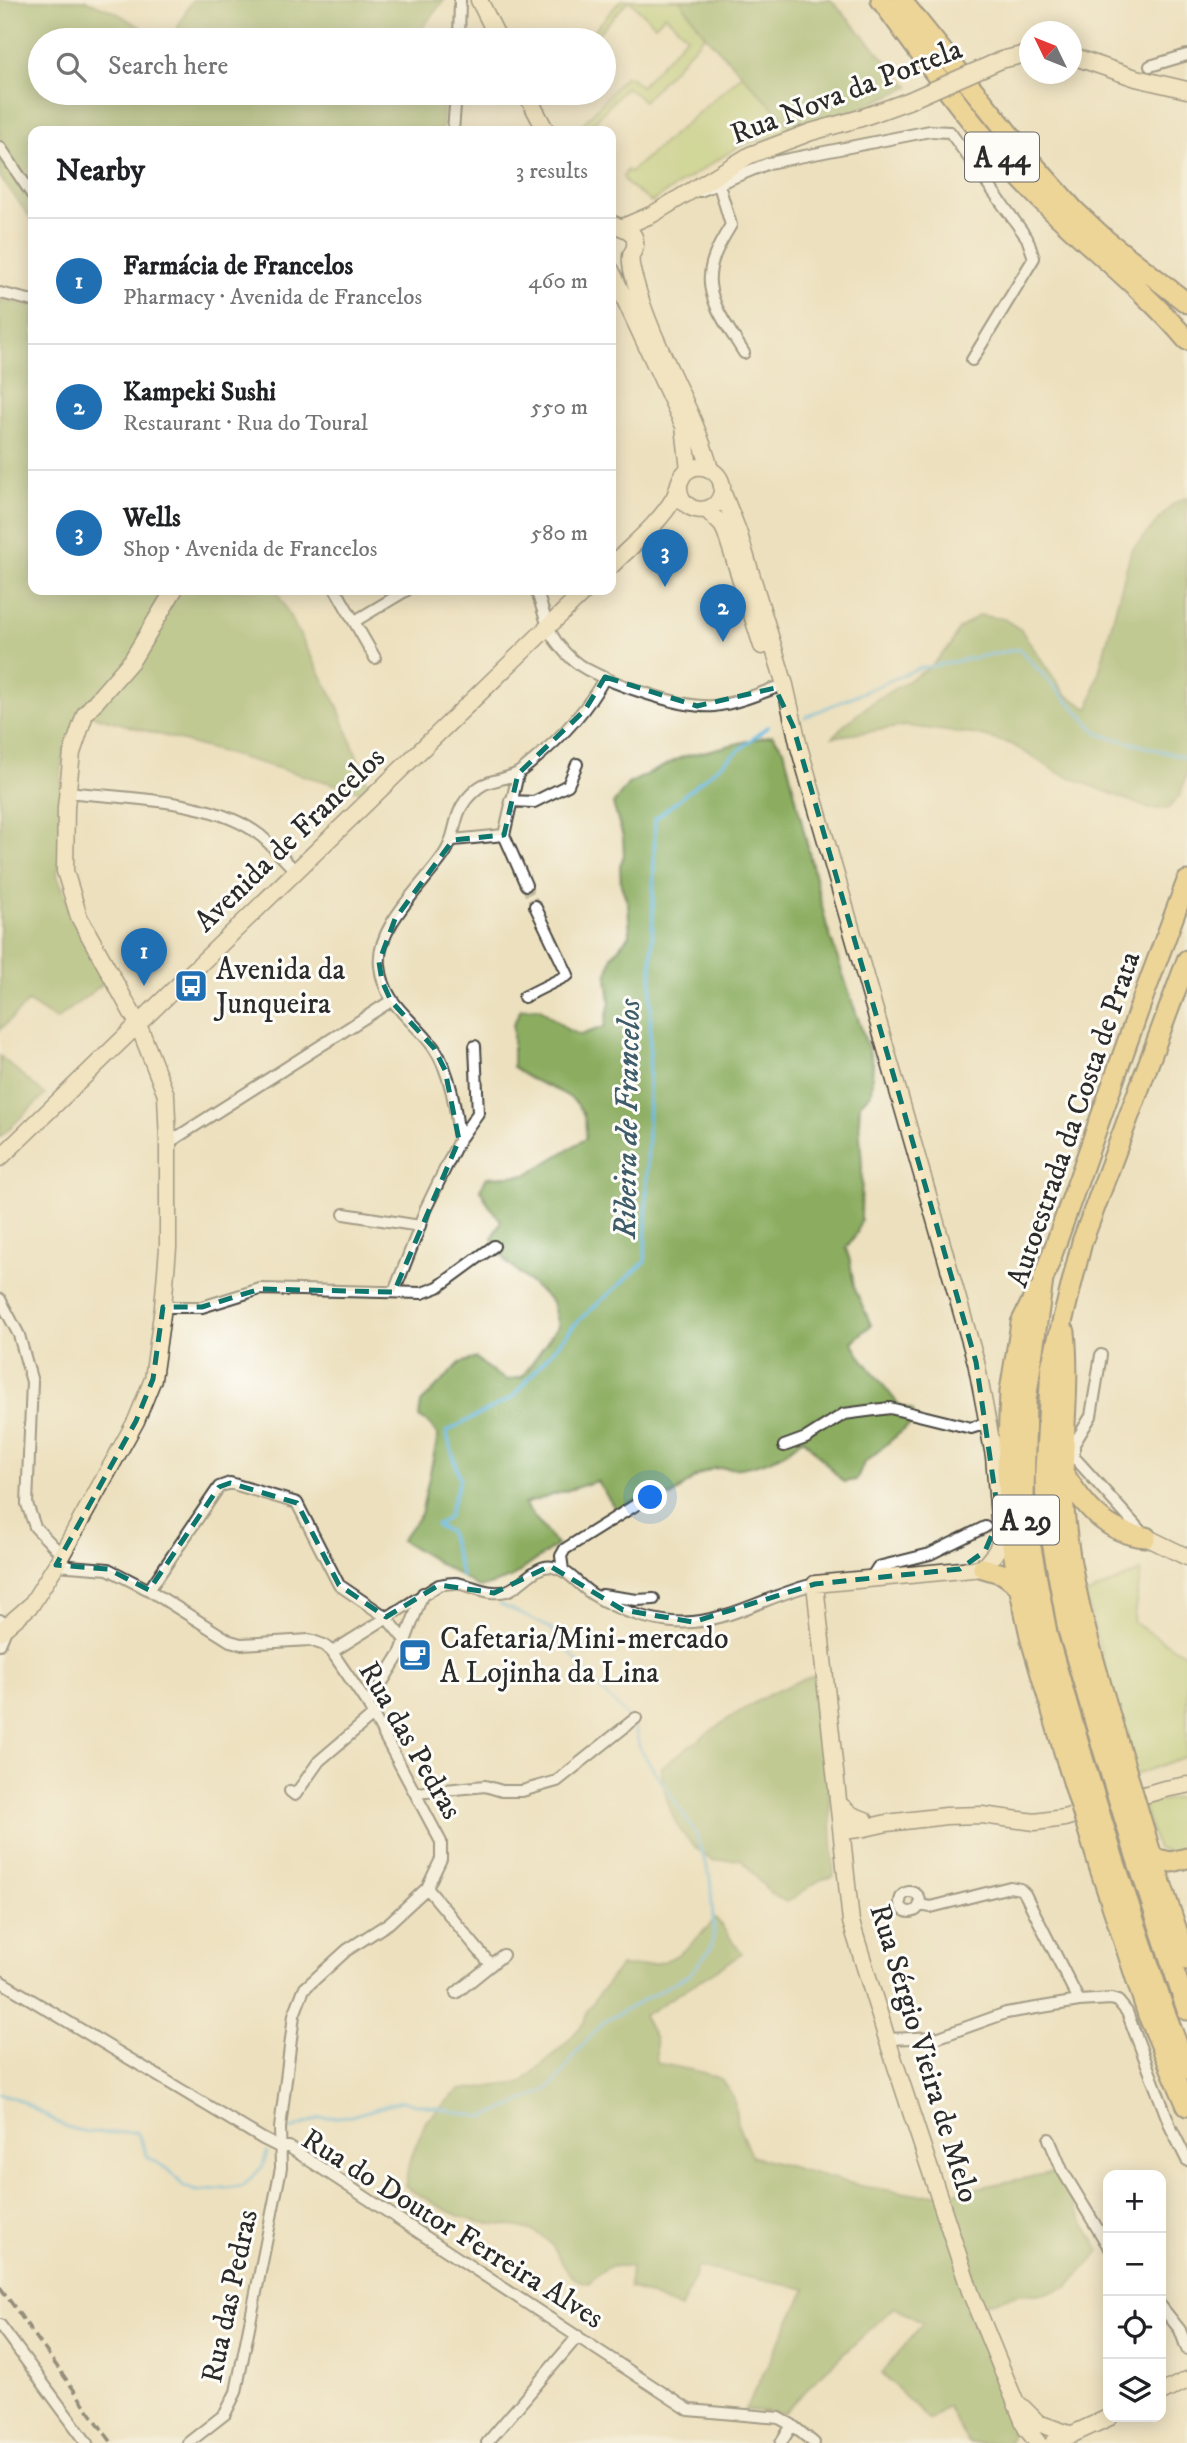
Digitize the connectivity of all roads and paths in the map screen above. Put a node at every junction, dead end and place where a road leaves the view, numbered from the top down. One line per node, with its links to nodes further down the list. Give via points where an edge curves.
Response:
1 (460, 0): 6 (street)
2 (479, 0): 7 (main road)
3 (868, 0): 12 (highway)
4 (881, 0): 12 (highway, A 44)
5 (903, 0): 27 (highway, A 44, via 1075,211)
6 (459, 28)
7 (493, 28)
8 (1187, 55): 11 (street)
9 (1019, 56): 21 (main road, Rua Nova da Portela, bridge, via 908,101 750,155)
10 (1082, 59): 13 (main road)
11 (1150, 66)
12 (932, 70): 29 (highway, A 44, via 1020,177)
13 (1187, 90)
14 (455, 105): 16 (street)
15 (532, 105): 17 (main road)
16 (453, 126)
17 (543, 126)
18 (0, 147): 20 (street)
19 (719, 185): 21 (street, via 699,192); 36 (street, via 731,225 709,276 714,301); 37 (street, via 769,163 930,131 950,132 1027,238 1034,258)
20 (28, 188)
21 (691, 189): 22 (main road, Rua Nova da Portela)
22 (653, 214): 23 (main road, Rua Nova da Portela); 25 (main road, Rua Nova da Portela)
23 (616, 226)
24 (616, 226): 25 (main road, via 632,233)
25 (633, 249): 26 (main road); 38 (main road, via 637,289)
26 (616, 262)
27 (1156, 279): 30 (highway, A 44); 33 (highway, A 44)
28 (616, 281): 39 (main road, via 684,426)
29 (1133, 282): 34 (highway); 35 (highway, A 44)
30 (1187, 292)
31 (0, 293): 32 (street)
32 (28, 300)
33 (1187, 303)
34 (1187, 316)
35 (1187, 340)
36 (744, 353)
37 (972, 360)
38 (710, 469): 39 (main road); 41 (main road, via 719,478)
39 (689, 470): 40 (main road)
40 (679, 484): 42 (main road, via 680,497); 43 (main road)
41 (722, 491): 42 (main road, via 716,503); 55 (main road, via 785,685)
42 (698, 508): 43 (main road); 54 (main road, via 726,533)
43 (658, 519): 44 (main road)
44 (616, 561)
45 (171, 595): 58 (main road, via 132,660 85,714 72,753)
46 (339, 595): 50 (street)
47 (399, 595): 50 (street)
48 (538, 595): 51 (street)
49 (581, 595): 51 (main road, Avenida de Francelos)
50 (355, 621): 52 (street)
51 (548, 627): 53 (street, via 579,665); 62 (main road, Avenida de Francelos)
52 (376, 658)
53 (605, 677): 54 (street, via 697,706 715,706); 57 (street, via 585,709)
54 (775, 688): 55 (main road)
55 (793, 726): 83 (main road, via 976,1362)
56 (577, 764): 59 (street, via 568,785 534,802)
57 (518, 774): 59 (street); 61 (street, via 485,782 465,801 456,818)
58 (67, 792): 62 (street, via 222,814 261,836); 69 (main road, via 65,871 79,917)
59 (510, 800): 60 (street)
60 (504, 835): 61 (street); 64 (street)
61 (453, 840): 68 (street, via 384,941 379,962)
62 (296, 872): 69 (main road, Avenida de Francelos)
63 (1187, 881): 77 (highway, Autoestrada da Costa de Prata / A 29)
64 (526, 885)
65 (535, 906): 67 (street, via 568,975)
66 (1187, 960): 81 (highway, Autoestrada da Costa de Prata / A 29, via 1082,1242)
67 (524, 997)
68 (391, 1001): 71 (street, via 434,1048 445,1070); 72 (street)
69 (138, 1024): 72 (main road, via 166,1095); 73 (main road, Avenida de Francelos)
70 (475, 1046): 71 (street, via 478,1113)
71 (459, 1140): 75 (street)
72 (168, 1143): 80 (main road)
73 (0, 1158)
74 (344, 1214): 75 (street)
75 (420, 1226): 78 (street)
76 (494, 1246): 78 (street, via 438,1287 422,1293)
77 (1043, 1280): 96 (highway, A 29, via 1021,1323 1010,1391 1007,1469); 109 (highway, Autoestrada da Costa de Prata / A 29, via 1026,1401 1024,1497)
78 (394, 1292): 80 (street, via 260,1289 202,1307)
79 (0, 1299): 90 (street, via 19,1335 32,1382 27,1504 35,1527)
80 (163, 1307): 90 (main road, via 153,1379 136,1421)
81 (1063, 1313): 85 (highway, A 29, via 1068,1363); 108 (highway, Autoestrada da Costa de Prata / A 29, via 1050,1380 1046,1508 1068,1630)
82 (1101, 1355): 88 (street, via 1091,1416 1074,1444 1074,1457)
83 (987, 1423): 84 (street, via 971,1428 890,1408 844,1414); 87 (main road, via 994,1456)
84 (784, 1446)
85 (1062, 1471): 88 (highway, via 1101,1519 1121,1533); 108 (highway, A 29, via 1078,1600)
86 (642, 1501): 93 (street, via 565,1549)
87 (992, 1523): 91 (main road, via 1003,1528 1003,1538); 92 (main road, via 985,1551); 94 (street, via 930,1555 878,1567)
88 (1146, 1537): 89 (main road)
89 (1187, 1557)
90 (58, 1559): 97 (street, Rua das Pedras, via 108,1569); 102 (main road, via 31,1605)
91 (983, 1568): 92 (main road); 96 (highway, via 1003,1574)
92 (960, 1569): 94 (main road)
93 (563, 1570): 98 (street, via 540,1569 510,1590 494,1593 456,1583); 99 (street)
94 (871, 1578): 95 (main road)
95 (815, 1584): 99 (street, via 741,1611 693,1622 657,1620); 113 (main road, Rua Sérgio Vieira de Melo)
96 (1019, 1586): 109 (highway, A 29, via 1031,1640)
97 (149, 1590): 101 (street, via 219,1488 230,1483 296,1503 339,1585); 105 (street, Rua das Pedras, via 230,1641 310,1640)
98 (423, 1593): 101 (street); 103 (street)
99 (592, 1594): 100 (street)
100 (654, 1599)
101 (386, 1617): 103 (street); 105 (street)
102 (2, 1626): 104 (street)
103 (405, 1640): 106 (street)
104 (0, 1644)
105 (332, 1652): 106 (street, Rua das Pedras)
106 (370, 1710): 111 (street, via 319,1761 295,1795); 112 (street, Rua das Pedras)
107 (633, 1721): 112 (street, via 556,1781 522,1791 485,1786)
108 (1110, 1745): 117 (highway, A 29, bridge)
109 (1074, 1759): 119 (highway, A 29, bridge)
110 (1187, 1785): 114 (main road, via 1035,1822 982,1815)
111 (290, 1791)
112 (416, 1793): 122 (street, Rua das Pedras, via 441,1842 441,1859)
113 (840, 1805): 114 (main road); 115 (main road, Rua Sérgio Vieira de Melo)
114 (865, 1824): 115 (main road, via 851,1830); 116 (main road)
115 (842, 1827): 116 (main road, Rua Sérgio Vieira de Melo)
116 (844, 1850): 131 (main road, Rua Sérgio Vieira de Melo, via 851,1922)
117 (1147, 1855): 118 (highway, via 1171,1863); 121 (highway, A 29); 130 (highway, A 29)
118 (1187, 1858)
119 (1107, 1865): 132 (highway, A 29); 133 (highway, A 29, via 1148,2015)
120 (1187, 1866): 121 (highway)
121 (1162, 1884): 125 (highway, A 29)
122 (427, 1888): 126 (street); 135 (street, Rua das Pedras, via 304,1989 294,2015)
123 (920, 1905): 129 (street, via 931,1907 1010,1887 1020,1889)
124 (503, 1955): 126 (street)
125 (1187, 1960)
126 (491, 1965): 128 (street)
127 (0, 1981): 135 (street, Rua do Doutor Ferreira Alves)
128 (456, 1993)
129 (1079, 2001): 131 (street, via 1006,2013 939,2037); 136 (street, via 1111,1999 1123,2006)
130 (1187, 2010)
131 (887, 2039): 146 (main road, Rua Sérgio Vieira de Melo, via 971,2294)
132 (1187, 2070)
133 (1187, 2106)
134 (1049, 2139): 137 (street)
135 (279, 2147): 140 (street, Rua do Doutor Ferreira Alves, via 289,2147); 149 (street, Rua das Pedras, via 281,2168 236,2392 225,2414)
136 (1187, 2160)
137 (1103, 2238)
138 (1166, 2312): 141 (street)
139 (0, 2325): 148 (street)
140 (578, 2336): 145 (street, Rua do Doutor Ferreira Alves, via 689,2410 779,2418); 150 (street)
141 (1187, 2349)
142 (1187, 2380): 143 (main road)
143 (1166, 2390)
144 (1103, 2420): 147 (main road)
145 (792, 2425): 151 (street); 152 (street, Rua do Doutor Ferreira Alves)
146 (1028, 2431): 147 (main road, Rua Sérgio Vieira de Melo); 153 (main road)
147 (1072, 2435): 154 (main road)
148 (87, 2443)
149 (188, 2443)
150 (488, 2443)
151 (781, 2443)
152 (814, 2443)
153 (1040, 2443)
154 (1053, 2443)

